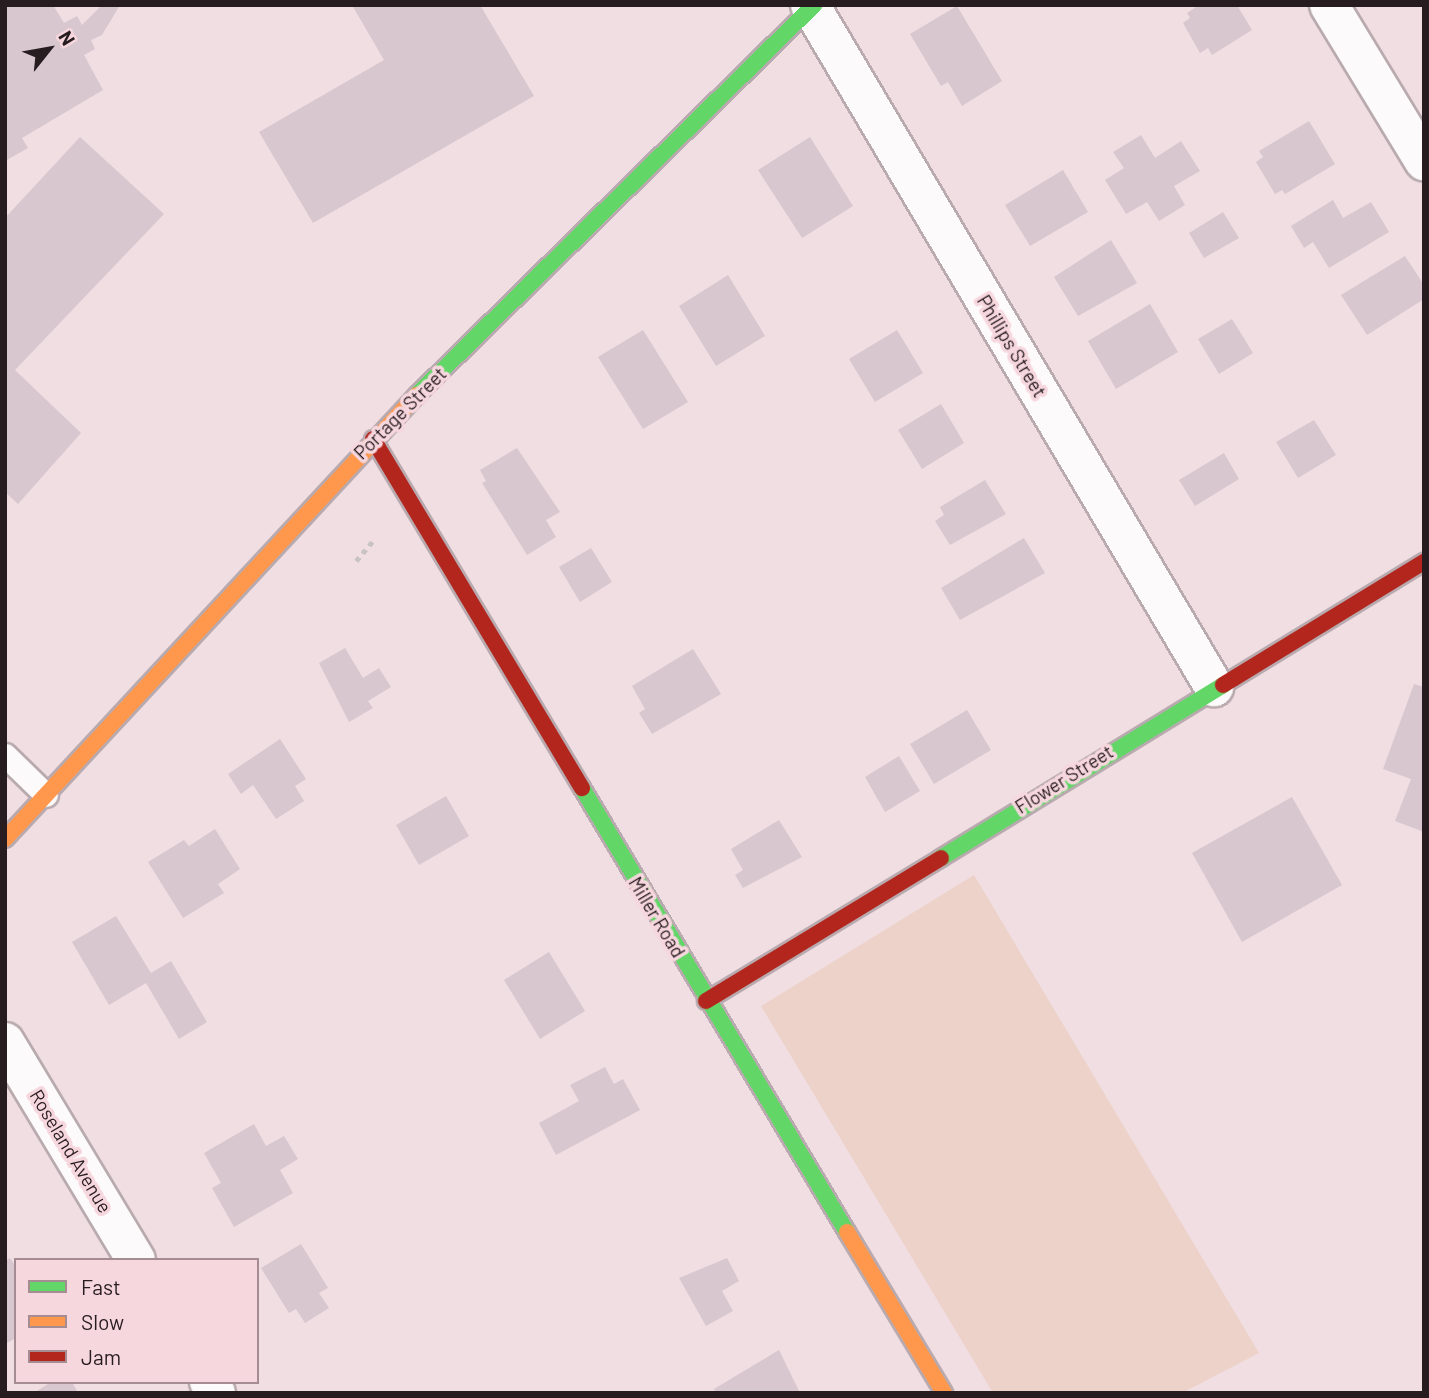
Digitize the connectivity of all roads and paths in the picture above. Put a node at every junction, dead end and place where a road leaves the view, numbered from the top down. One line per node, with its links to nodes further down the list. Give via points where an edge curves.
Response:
1 (1329, 5): 3 (street)
2 (812, 6): 4 (street, Portage Street); 8 (street, Phillips Street)
3 (1424, 161)
4 (373, 439): 10 (street, Portage Street); 12 (street, Miller Road)
5 (373, 541): 6 (path)
6 (356, 561)
7 (1424, 562): 8 (street, Flower Street)
8 (1214, 687): 12 (street, Flower Street)
9 (5, 755): 10 (lane)
10 (46, 795): 11 (street, Portage Street)
11 (5, 839)
12 (706, 1001): 15 (street, Miller Road)
13 (5, 1042): 14 (street, Roseland Avenue)
14 (135, 1258)
15 (944, 1393)

